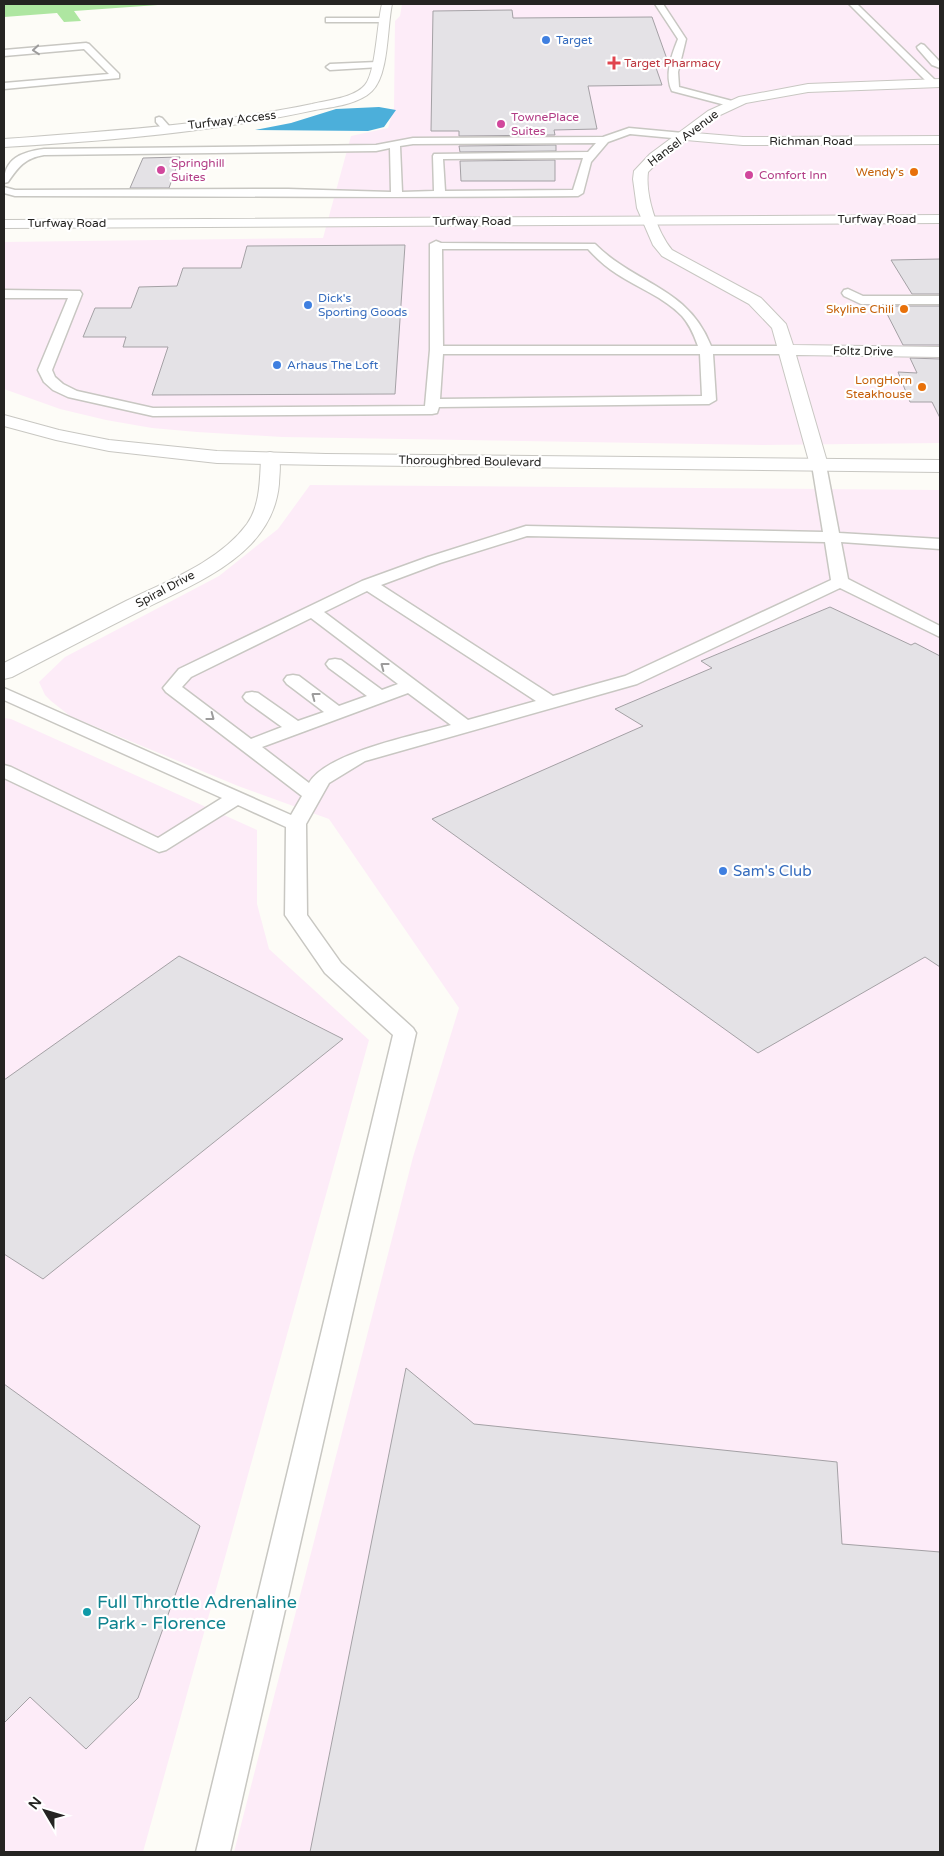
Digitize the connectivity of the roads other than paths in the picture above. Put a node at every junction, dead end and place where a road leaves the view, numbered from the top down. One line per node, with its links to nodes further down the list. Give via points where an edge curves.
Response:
1 (387, 4): 5 (street, Turfway Access)
2 (659, 4): 13 (lane, via 682,39 675,67 675,89)
3 (853, 4): 11 (lane)
4 (329, 20): 5 (lane)
5 (382, 20): 8 (street, Turfway Access)
6 (921, 47): 9 (lane)
7 (4, 53): 12 (lane, one-way to 7, via 116,76 86,46)
8 (377, 65): 10 (lane); 15 (street, Turfway Access, via 368,88 348,99 294,112 210,124 162,124)
9 (940, 65)
10 (330, 67)
11 (938, 85): 13 (street, Hansel Avenue, via 808,88 757,96)
12 (4, 86)
13 (733, 104): 14 (street, Hansel Avenue, via 712,114)
14 (683, 136): 16 (lane, via 629,131); 17 (street, Richman Road, via 743,141); 27 (street, Hansel Avenue, via 641,172)
15 (74, 137): 18 (street, Turfway Access); 20 (lane)
16 (604, 140): 19 (lane, via 413,141); 21 (lane)
17 (940, 140)
18 (4, 143)
19 (395, 144): 20 (lane, via 376,148); 25 (lane)
20 (80, 151): 22 (lane, via 28,154 20,158)
21 (591, 155): 24 (lane, via 586,161 578,193); 24 (lane, via 438,156)
22 (4, 180)
23 (4, 190): 25 (lane, via 15,193)
24 (440, 194): 25 (lane)
25 (397, 195)
26 (940, 219): 27 (street, Turfway Road)
27 (648, 220): 28 (street, Turfway Road); 34 (street, Hansel Avenue, via 667,253 760,305 780,327)
28 (4, 224)
29 (848, 293): 31 (lane, via 860,300)
30 (4, 294): 36 (lane, via 76,294 45,370 48,379 58,387 95,400 153,412 432,410)
31 (940, 300)
32 (437, 350): 33 (lane); 33 (lane, via 436,245 591,246 601,260 642,285 664,294 694,319); 36 (lane)
33 (706, 350): 34 (lane); 36 (lane, via 709,400)
34 (786, 350): 35 (street, Foltz Drive); 39 (street, Hansel Avenue)
35 (940, 352)
36 (432, 403)
37 (4, 420): 38 (street, Thoroughbred Boulevard, via 75,440 129,449)
38 (270, 458): 39 (street, Thoroughbred Boulevard); 50 (street, Spiral Drive, via 270,485 262,515 243,541 228,554)
39 (818, 465): 40 (street, Thoroughbred Boulevard); 41 (lane)
40 (940, 466)
41 (833, 537): 42 (lane); 43 (lane); 44 (lane, via 526,531)
42 (940, 544)
43 (840, 582): 47 (lane); 56 (lane, via 631,680)
44 (368, 584): 45 (lane); 56 (lane)
45 (313, 612): 46 (lane); 52 (lane, one-way to 45)
46 (282, 627): 48 (lane); 60 (lane, one-way to 60, via 251,650 214,666 185,673 172,688)
47 (940, 632)
48 (299, 639)
49 (335, 664): 55 (lane)
50 (4, 672)
51 (293, 680): 57 (lane, one-way to 51)
52 (410, 686): 55 (lane); 58 (lane)
53 (4, 693): 63 (lane)
54 (252, 697): 59 (lane)
55 (380, 697): 57 (lane)
56 (551, 702): 58 (lane)
57 (337, 713): 59 (lane)
58 (465, 727): 62 (lane, via 358,757 321,779)
59 (296, 728): 60 (lane)
60 (248, 746): 62 (lane)
61 (4, 771): 63 (lane, via 159,846)
62 (313, 795): 64 (lane)
63 (237, 797): 64 (lane)
64 (296, 824): 65 (lane, via 296,915 333,968 405,1033)
65 (213, 1852)

